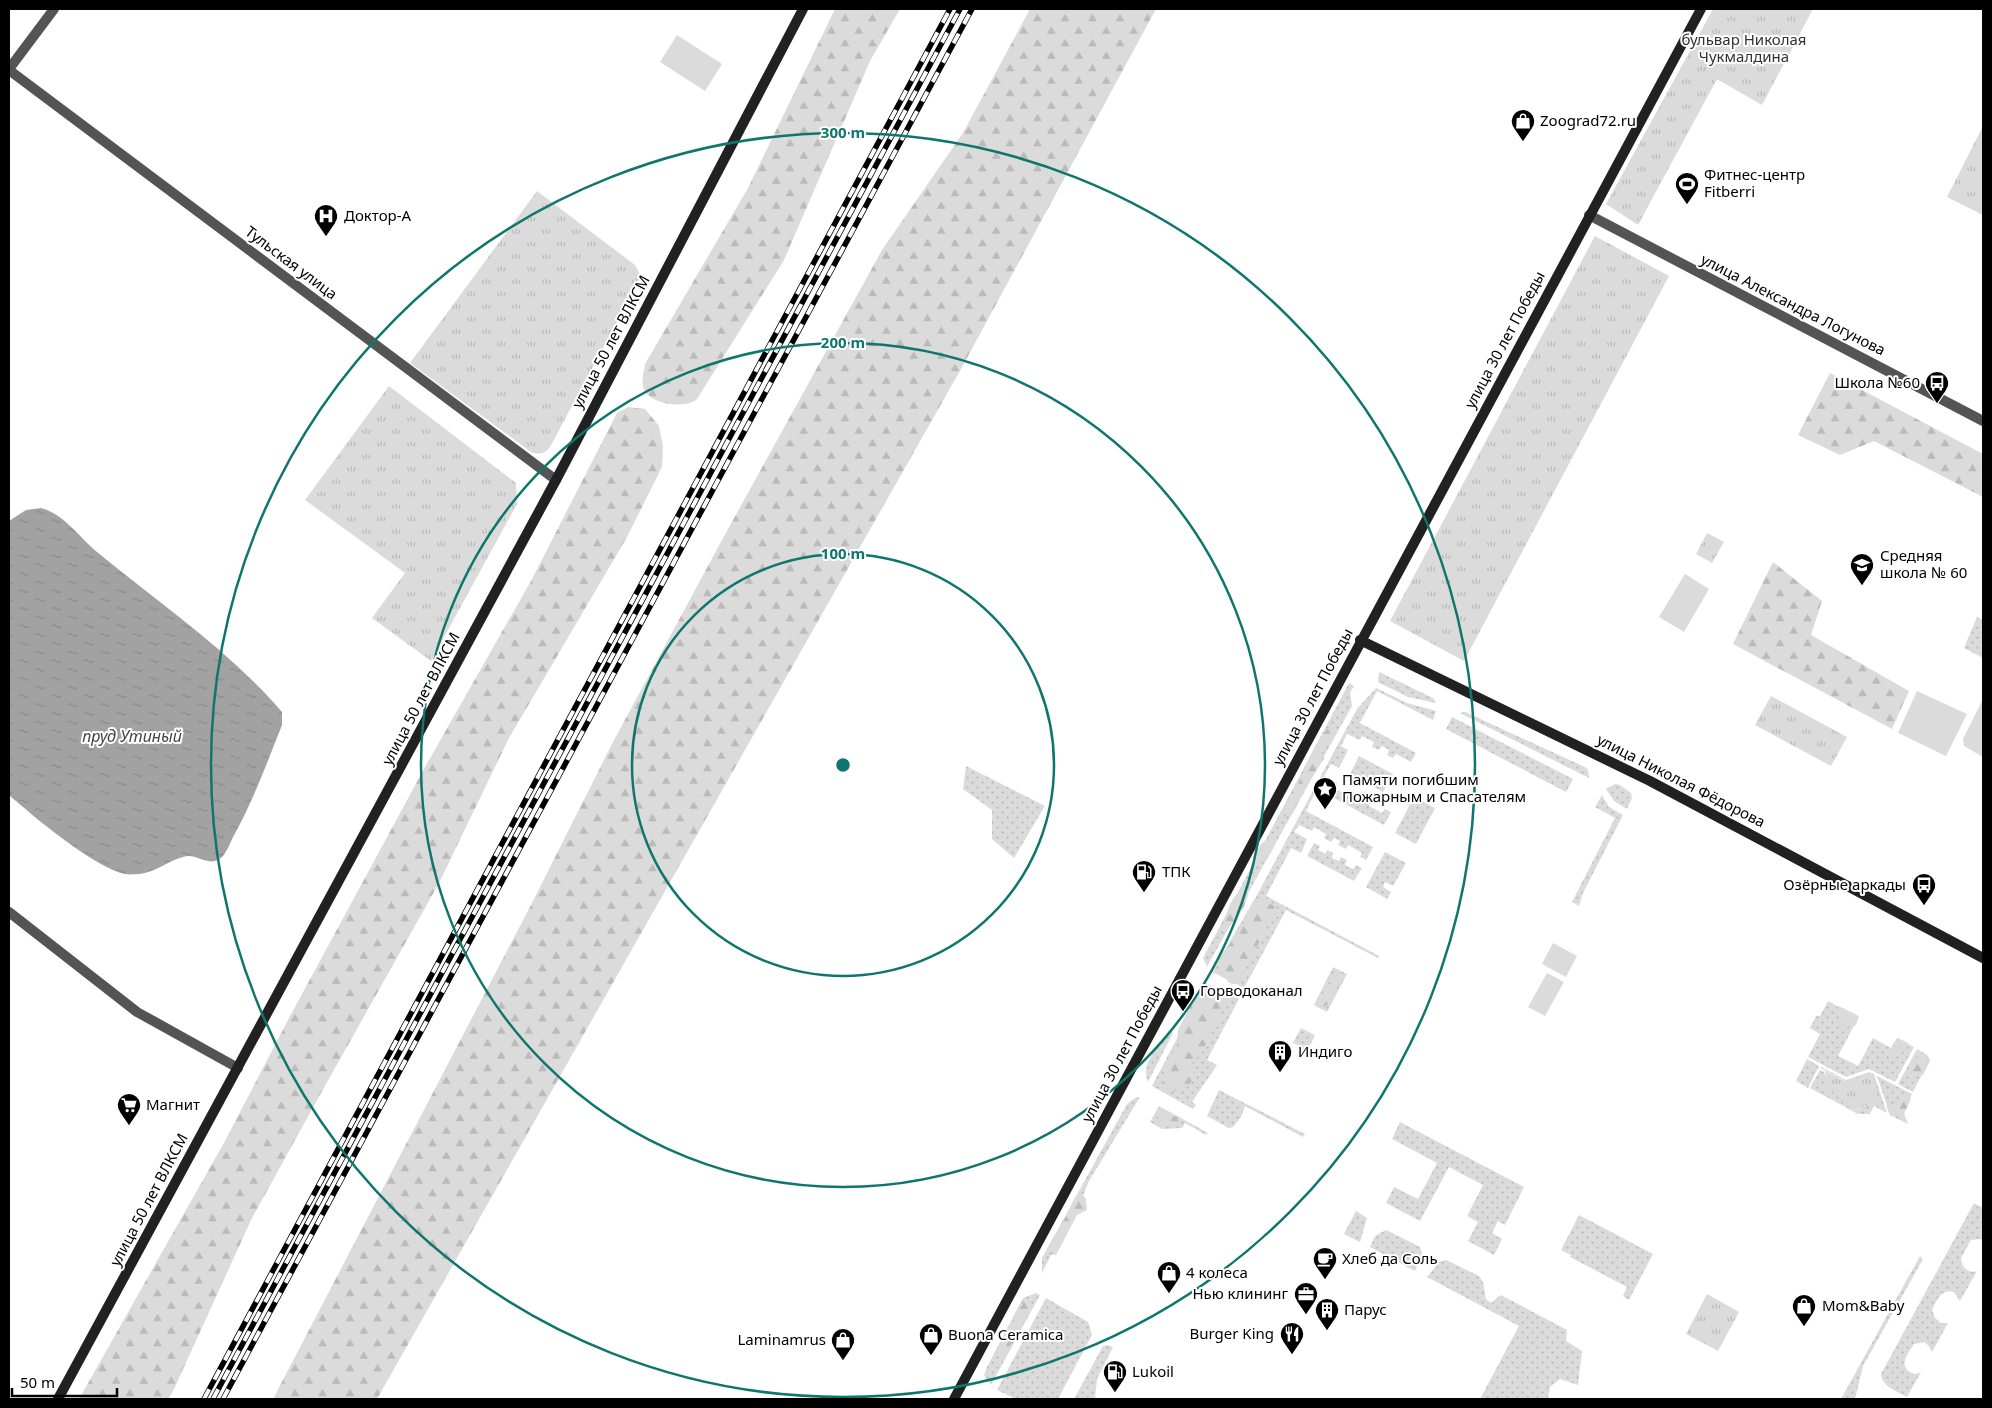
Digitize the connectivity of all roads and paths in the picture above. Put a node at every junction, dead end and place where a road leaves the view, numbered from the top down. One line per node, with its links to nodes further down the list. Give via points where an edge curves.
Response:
1 (54, 9): 4 (street)
2 (803, 9): 7 (street, улица 50 лет ВЛКСМ)
3 (1700, 9): 5 (street, улица 30 лет Победы)
4 (9, 69): 7 (street, Тульская улица)
5 (1589, 215): 6 (street, улица Александра Логунова); 8 (street, улица 30 лет Победы)
6 (1983, 421)
7 (556, 480): 11 (street, улица 50 лет ВЛКСМ)
8 (1360, 640): 10 (street, улица Николая Фёдорова, via 1650,781); 13 (street, улица 30 лет Победы)
9 (9, 912): 11 (street, via 137,1012)
10 (1983, 958)
11 (238, 1068): 12 (street, улица 50 лет ВЛКСМ)
12 (58, 1399)
13 (954, 1399)

